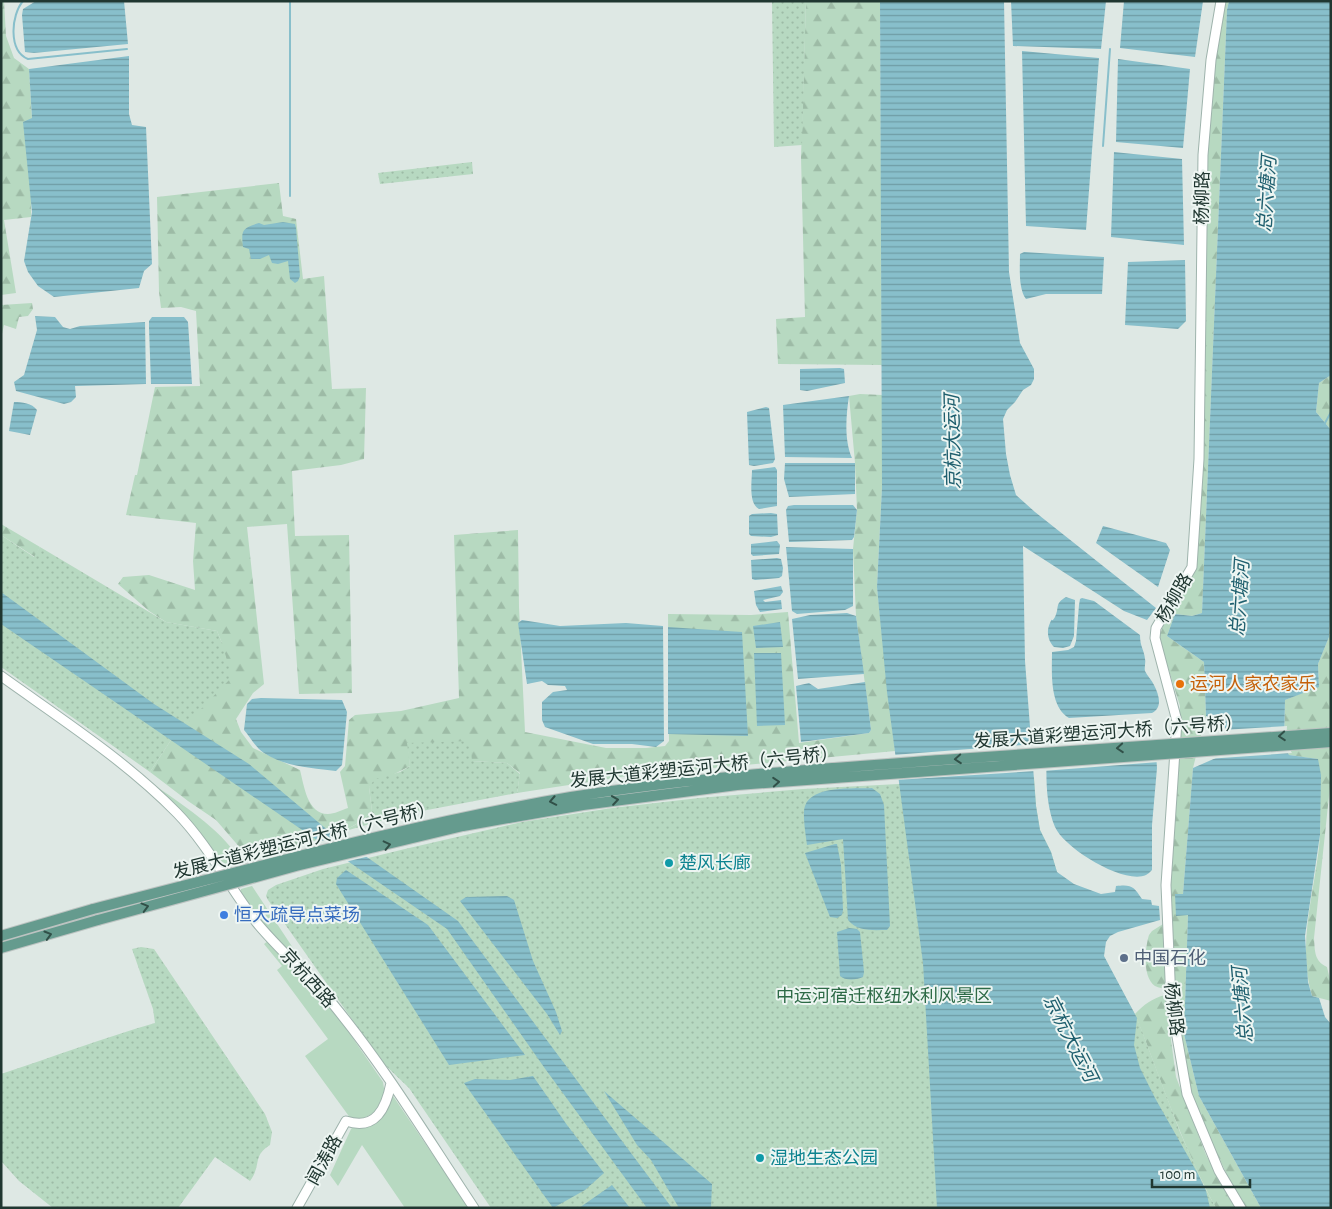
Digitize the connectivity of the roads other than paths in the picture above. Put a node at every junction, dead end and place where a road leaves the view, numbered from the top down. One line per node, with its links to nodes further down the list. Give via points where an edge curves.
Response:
1 (1221, 1): 10 (street, 杨柳路, via 1210,60 1203,155 1199,458 1192,567 1156,628 1155,638 1177,721 1166,885 1171,1002 1187,1094 1218,1172)
2 (1, 676): 7 (street, 京杭西路, via 122,763 177,814 200,840 258,923 331,1002)
3 (1331, 733): 5 (main road, 发展大道彩塑运河大桥（六号桥）, one-way to 5, bridge, via 782,771 572,797 405,831 93,909)
4 (1331, 742): 6 (main road, 发展大道彩塑运河大桥（六号桥）, one-way to 4, bridge, via 296,866 472,825 583,805 737,784)
5 (1, 936)
6 (1, 948)
7 (391, 1083): 8 (street, 闻涛路, via 388,1099 376,1118 356,1124 346,1121); 9 (street, 京杭西路)
8 (297, 1208)
9 (474, 1208)
10 (1241, 1208)

